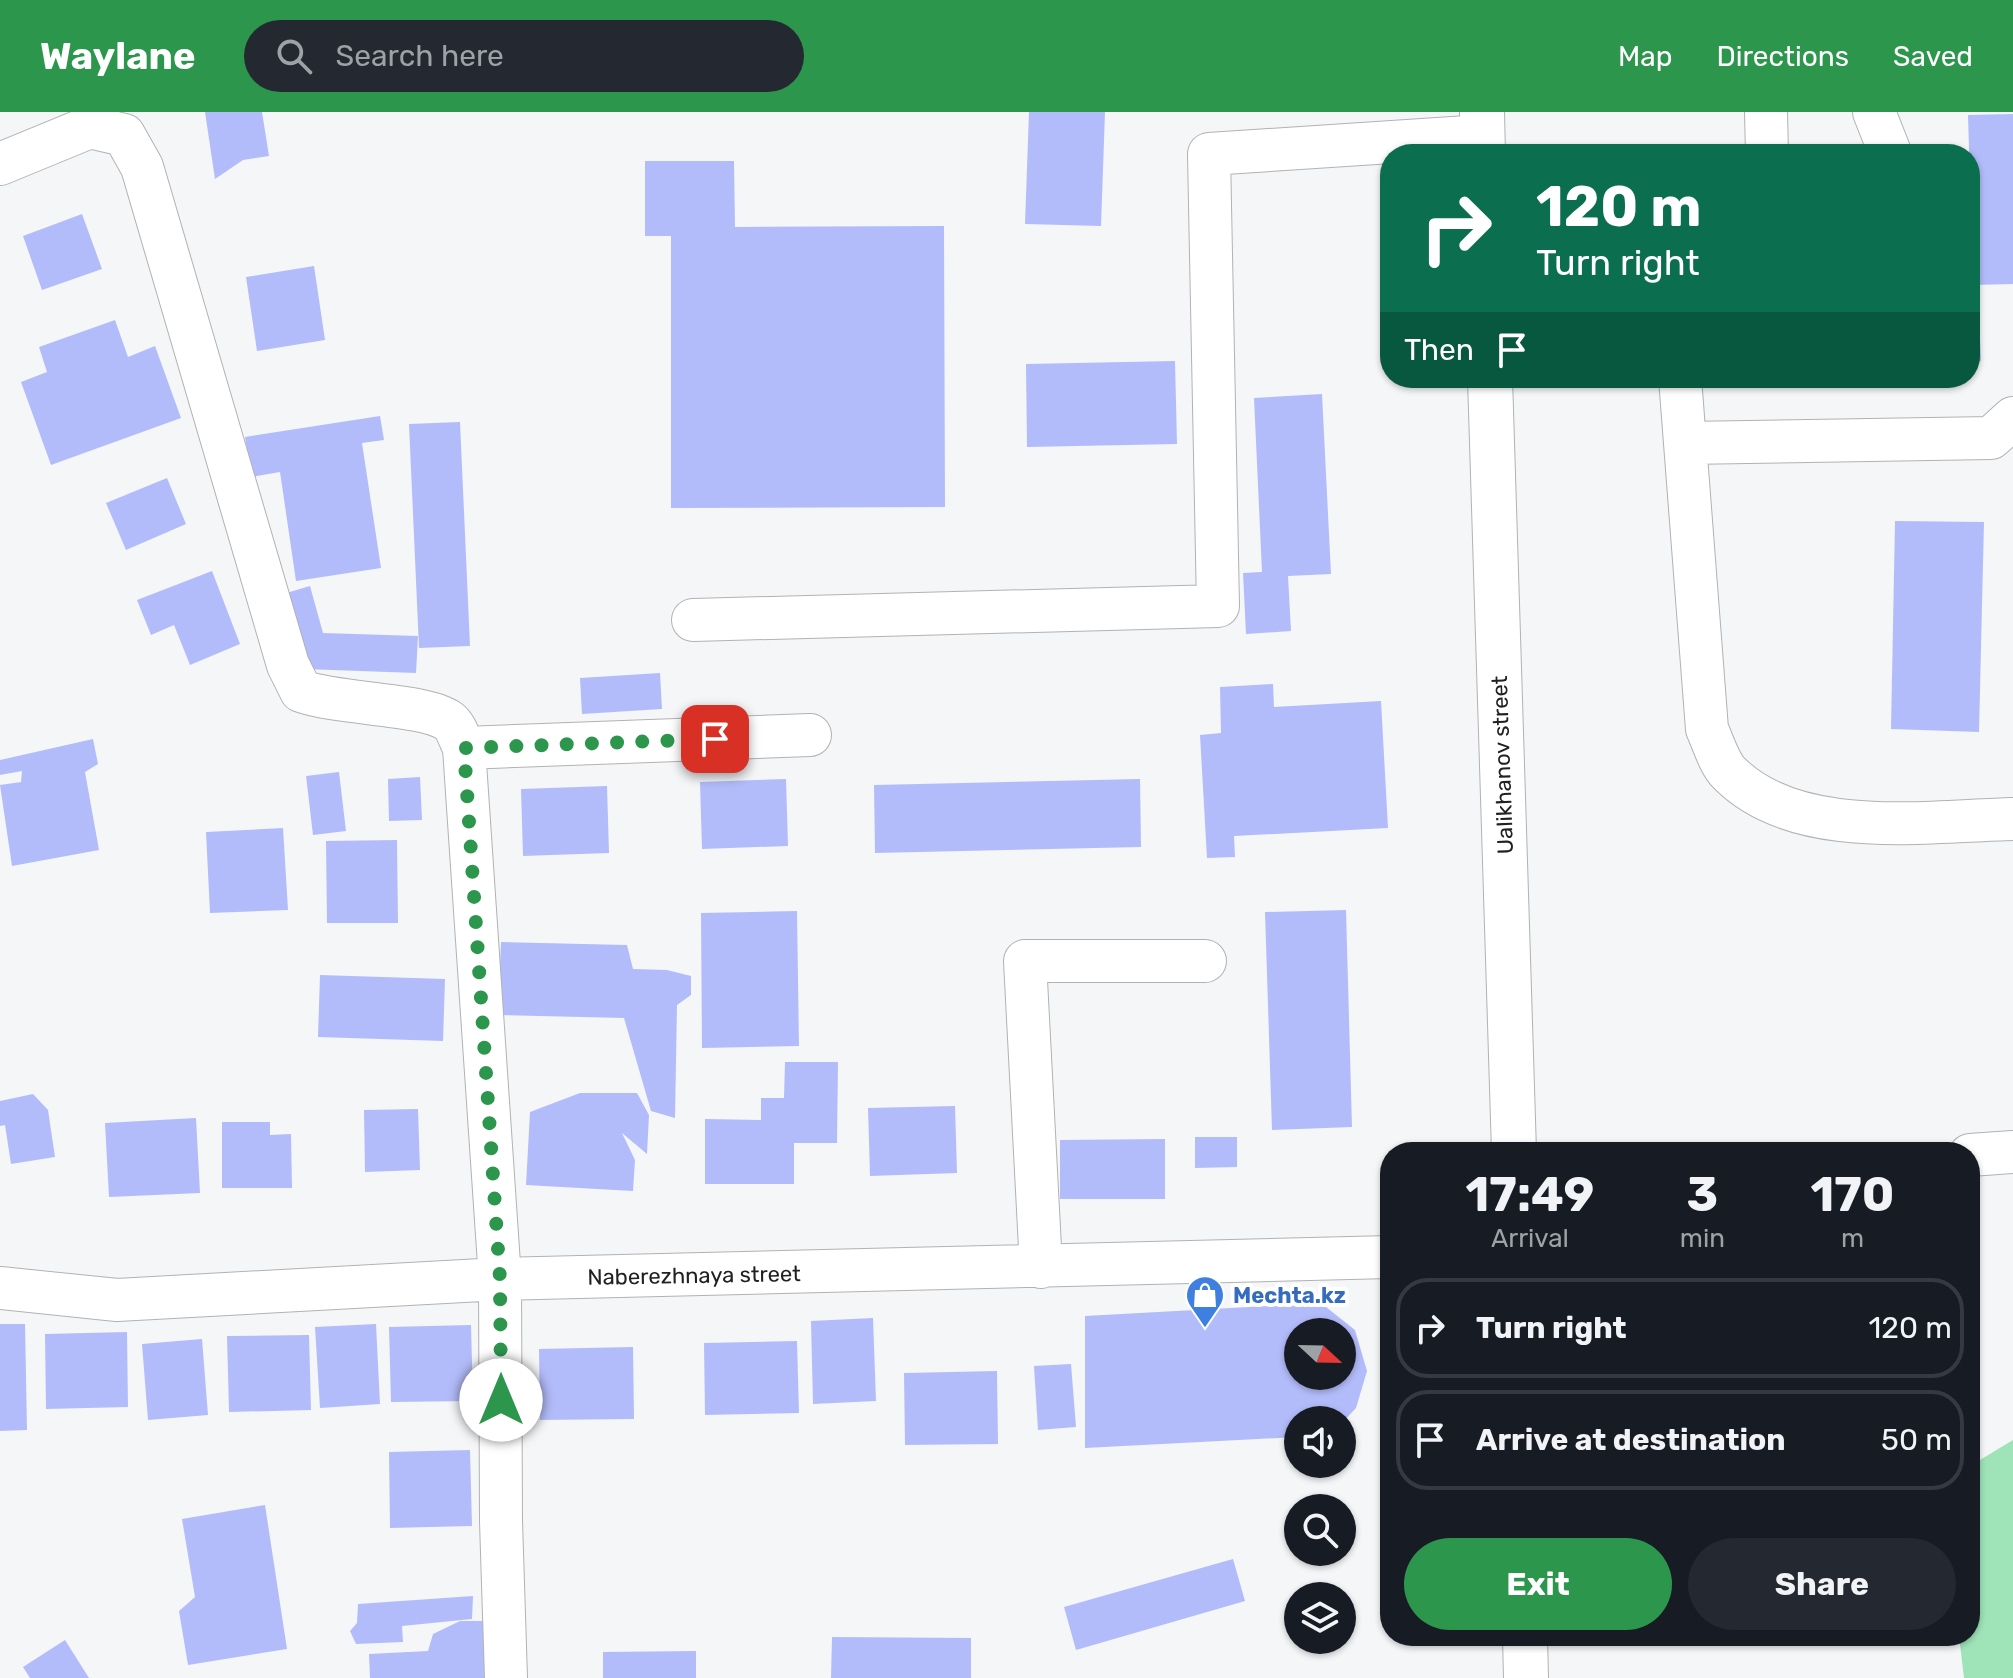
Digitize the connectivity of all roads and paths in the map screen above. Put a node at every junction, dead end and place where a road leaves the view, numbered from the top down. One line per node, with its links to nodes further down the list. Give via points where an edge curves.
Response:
1 (1766, 112): 4 (street)
2 (1874, 112): 5 (street)
3 (1483, 134): 11 (street, via 1209,154 1218,606)
4 (1767, 144)
5 (1887, 144)
6 (0, 164): 13 (street, via 90,127 124,135 142,167 288,665 301,691 328,700 432,713 452,722)
7 (1490, 388): 16 (main road, Ualikhanov street)
8 (1681, 388): 10 (street)
9 (2013, 418): 10 (street, via 1991,438)
10 (1685, 443): 14 (street, via 1707,729 1728,772 1779,807 1852,822)
11 (693, 620)
12 (810, 735): 13 (street)
13 (464, 748): 21 (street)
14 (2013, 819)
15 (1205, 961): 20 (street, via 1025,961)
16 (1514, 1142)
17 (2013, 1152): 18 (street)
18 (1980, 1154)
19 (1380, 1257): 20 (street, Naberezhnaya street)
20 (1041, 1267): 21 (street, Naberezhnaya street)
21 (500, 1279): 22 (street, Naberezhnaya street, via 117,1300); 24 (street)
22 (0, 1288)
23 (1525, 1646): 25 (main road)
24 (506, 1678)
25 (1526, 1678)

